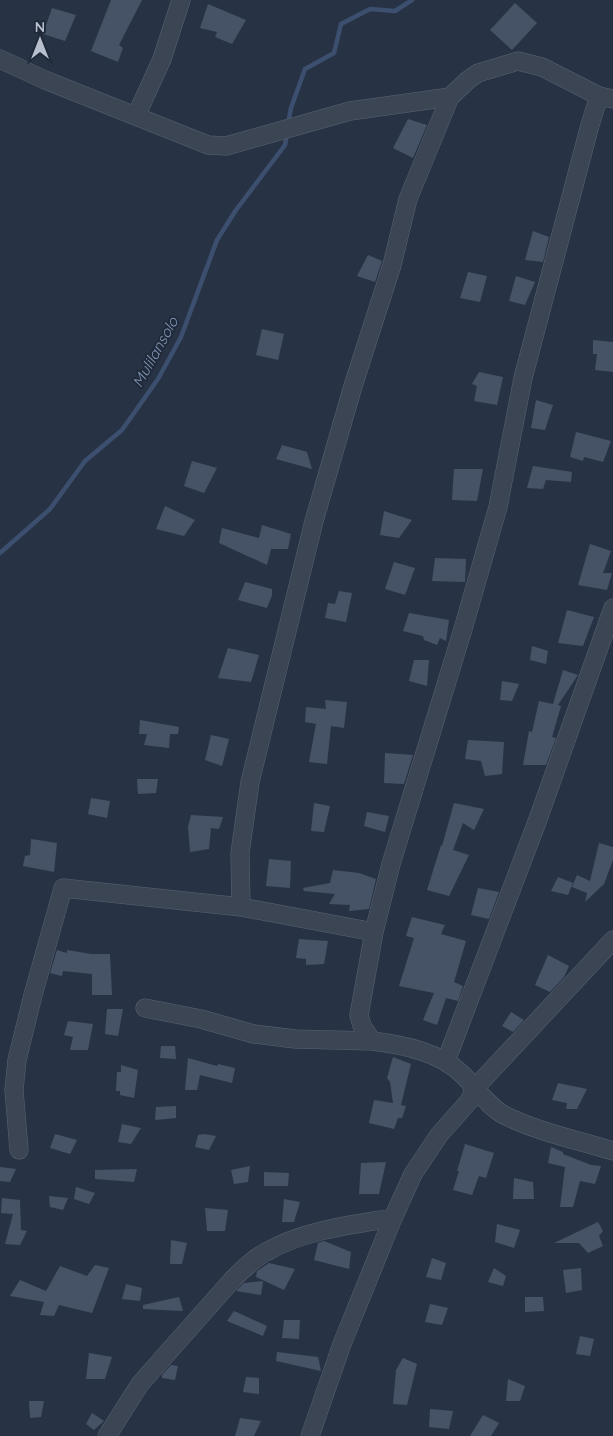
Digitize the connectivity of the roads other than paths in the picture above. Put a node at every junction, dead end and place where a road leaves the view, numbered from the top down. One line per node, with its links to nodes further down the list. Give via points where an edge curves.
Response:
1 (181, 0): 5 (street, via 162,59)
2 (0, 59): 5 (street)
3 (450, 96): 4 (street, via 478,73 518,61 542,67); 5 (street, via 350,111 226,146 208,145); 7 (street, via 408,199 392,265 314,521 250,782 240,853)
4 (606, 98): 8 (street, via 590,125 523,378 498,507 391,864)
5 (136, 116)
6 (613, 608): 13 (street, via 537,822)
7 (241, 907): 8 (street); 15 (street, via 63,888 17,1060 14,1090)
8 (374, 932): 12 (street, via 359,1014)
9 (613, 940): 10 (street)
10 (607, 957): 14 (street)
11 (145, 1008): 12 (street, via 254,1034)
12 (372, 1041): 13 (street, via 398,1044)
13 (446, 1061): 14 (street)
14 (474, 1089): 16 (street, via 503,1114); 17 (street, via 470,1100 439,1135 413,1174)
15 (19, 1150)
16 (613, 1151)
17 (393, 1218): 18 (street, via 316,1233 278,1245 249,1264 140,1384); 19 (street, via 342,1344)
18 (107, 1436)
19 (310, 1436)

